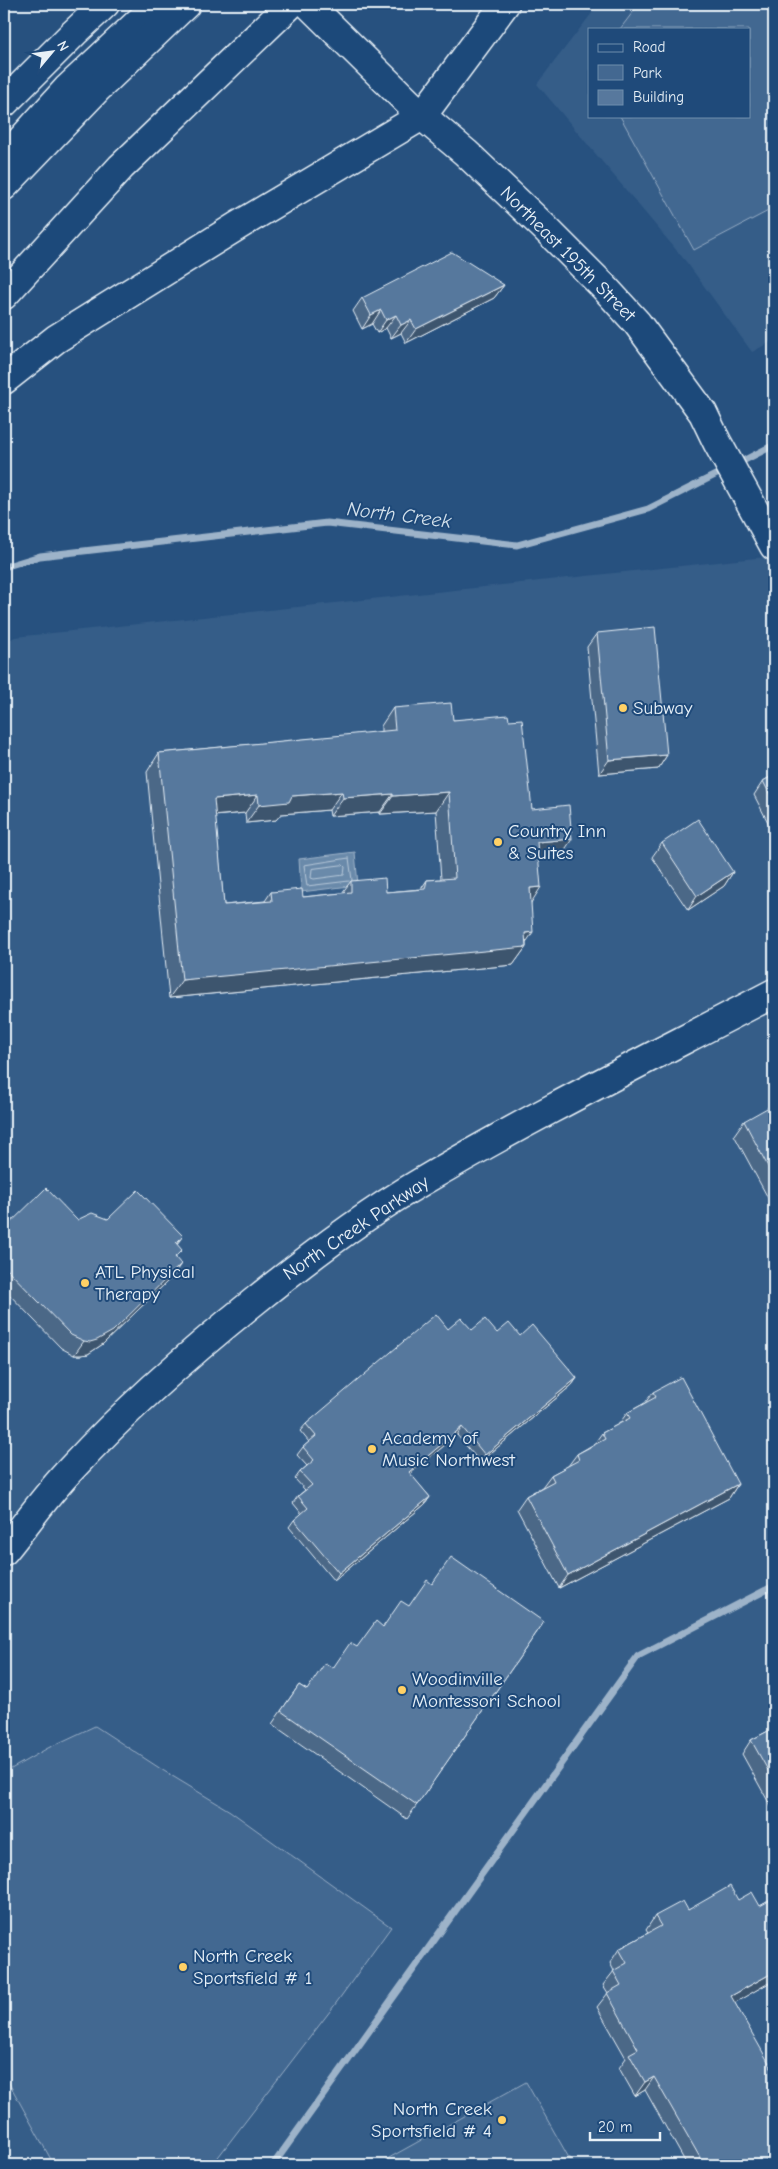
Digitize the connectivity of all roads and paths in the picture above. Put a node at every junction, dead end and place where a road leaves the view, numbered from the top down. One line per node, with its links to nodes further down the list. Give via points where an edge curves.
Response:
1 (78, 4): 8 (main road)
2 (105, 4): 9 (main road)
3 (158, 4): 11 (main road, via 67,90)
4 (186, 4): 12 (main road, via 98,88)
5 (291, 4): 13 (main road, via 121,168)
6 (308, 4): 10 (main road, Northeast 195th Street)
7 (505, 4): 10 (main road)
8 (4, 78)
9 (4, 104)
10 (422, 116): 14 (main road, via 56,339); 15 (main road, Northeast 195th Street, via 466,153 637,323 703,413)
11 (4, 159)
12 (4, 186)
13 (4, 295)
14 (4, 380)
15 (774, 546)
16 (774, 993): 17 (main road, North Creek Parkway, via 420,1182 346,1231 289,1273 146,1392 70,1470)
17 (4, 1551)

